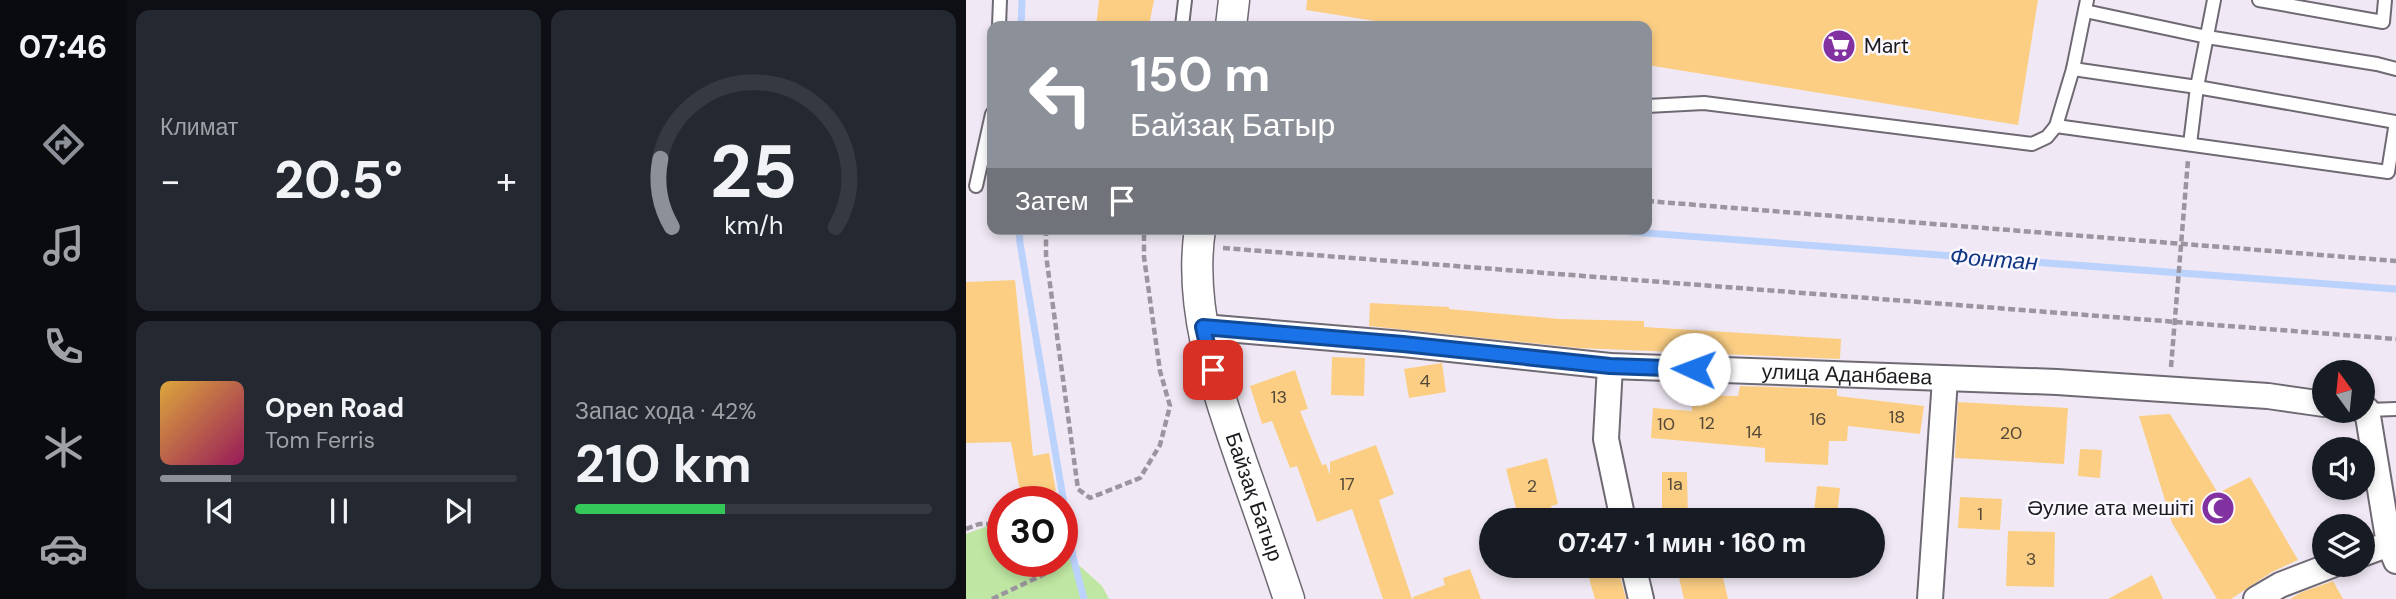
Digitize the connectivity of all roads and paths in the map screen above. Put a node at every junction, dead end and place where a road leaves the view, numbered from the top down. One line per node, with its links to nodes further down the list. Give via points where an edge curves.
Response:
1 (1000, 0): 8 (lane)
2 (1185, 0): 9 (lane)
3 (1234, 0): 10 (street)
4 (2214, 0): 11 (lane)
5 (2259, 0): 6 (lane, via 2384,22)
6 (2385, 0)
7 (2086, 6): 11 (lane); 12 (lane)
8 (999, 21)
9 (1183, 21)
10 (1232, 21)
11 (2207, 37): 13 (lane); 14 (lane)
12 (2073, 69): 14 (lane); 16 (lane)
13 (2396, 69)
14 (2197, 87): 18 (lane); 19 (lane, via 2396,122)
15 (1652, 106): 16 (lane, via 1704,103 2032,144)
16 (2056, 126): 18 (lane)
17 (987, 136): 20 (lane)
18 (2190, 144): 19 (lane); 25 (path)
19 (2392, 173)
20 (976, 186)
21 (1652, 201): 25 (path)
22 (1046, 235): 23 (path, via 1078,489 1090,498 1140,478 1160,445 1170,406 1160,371)
23 (1144, 235)
24 (1199, 238): 27 (path); 28 (street, Байзақ Батыр, via 1196,277)
25 (2179, 244): 26 (path); 27 (path)
26 (2396, 261)
27 (2175, 322): 29 (path); 32 (path)
28 (1203, 327): 30 (street, улица Аданбаева); 46 (street, Байзақ Батыр, via 1218,392)
29 (2396, 339)
30 (1610, 366): 31 (street, улица Аданбаева); 37 (street, via 1606,439)
31 (1945, 379): 32 (street, улица Аданбаева); 48 (street)
32 (2169, 389): 33 (street, улица Аданбаева)
33 (2312, 402)
34 (2396, 409): 35 (lane)
35 (2375, 410)
36 (2368, 424): 40 (street)
37 (1620, 508)
38 (987, 524): 39 (path)
39 (966, 529)
40 (2393, 552): 41 (street)
41 (2375, 553)
42 (2312, 573): 49 (street)
43 (1038, 577): 45 (path)
44 (1636, 578): 47 (street)
45 (992, 599)
46 (1289, 599)
47 (1641, 599)
48 (1930, 599)
49 (2256, 599)

